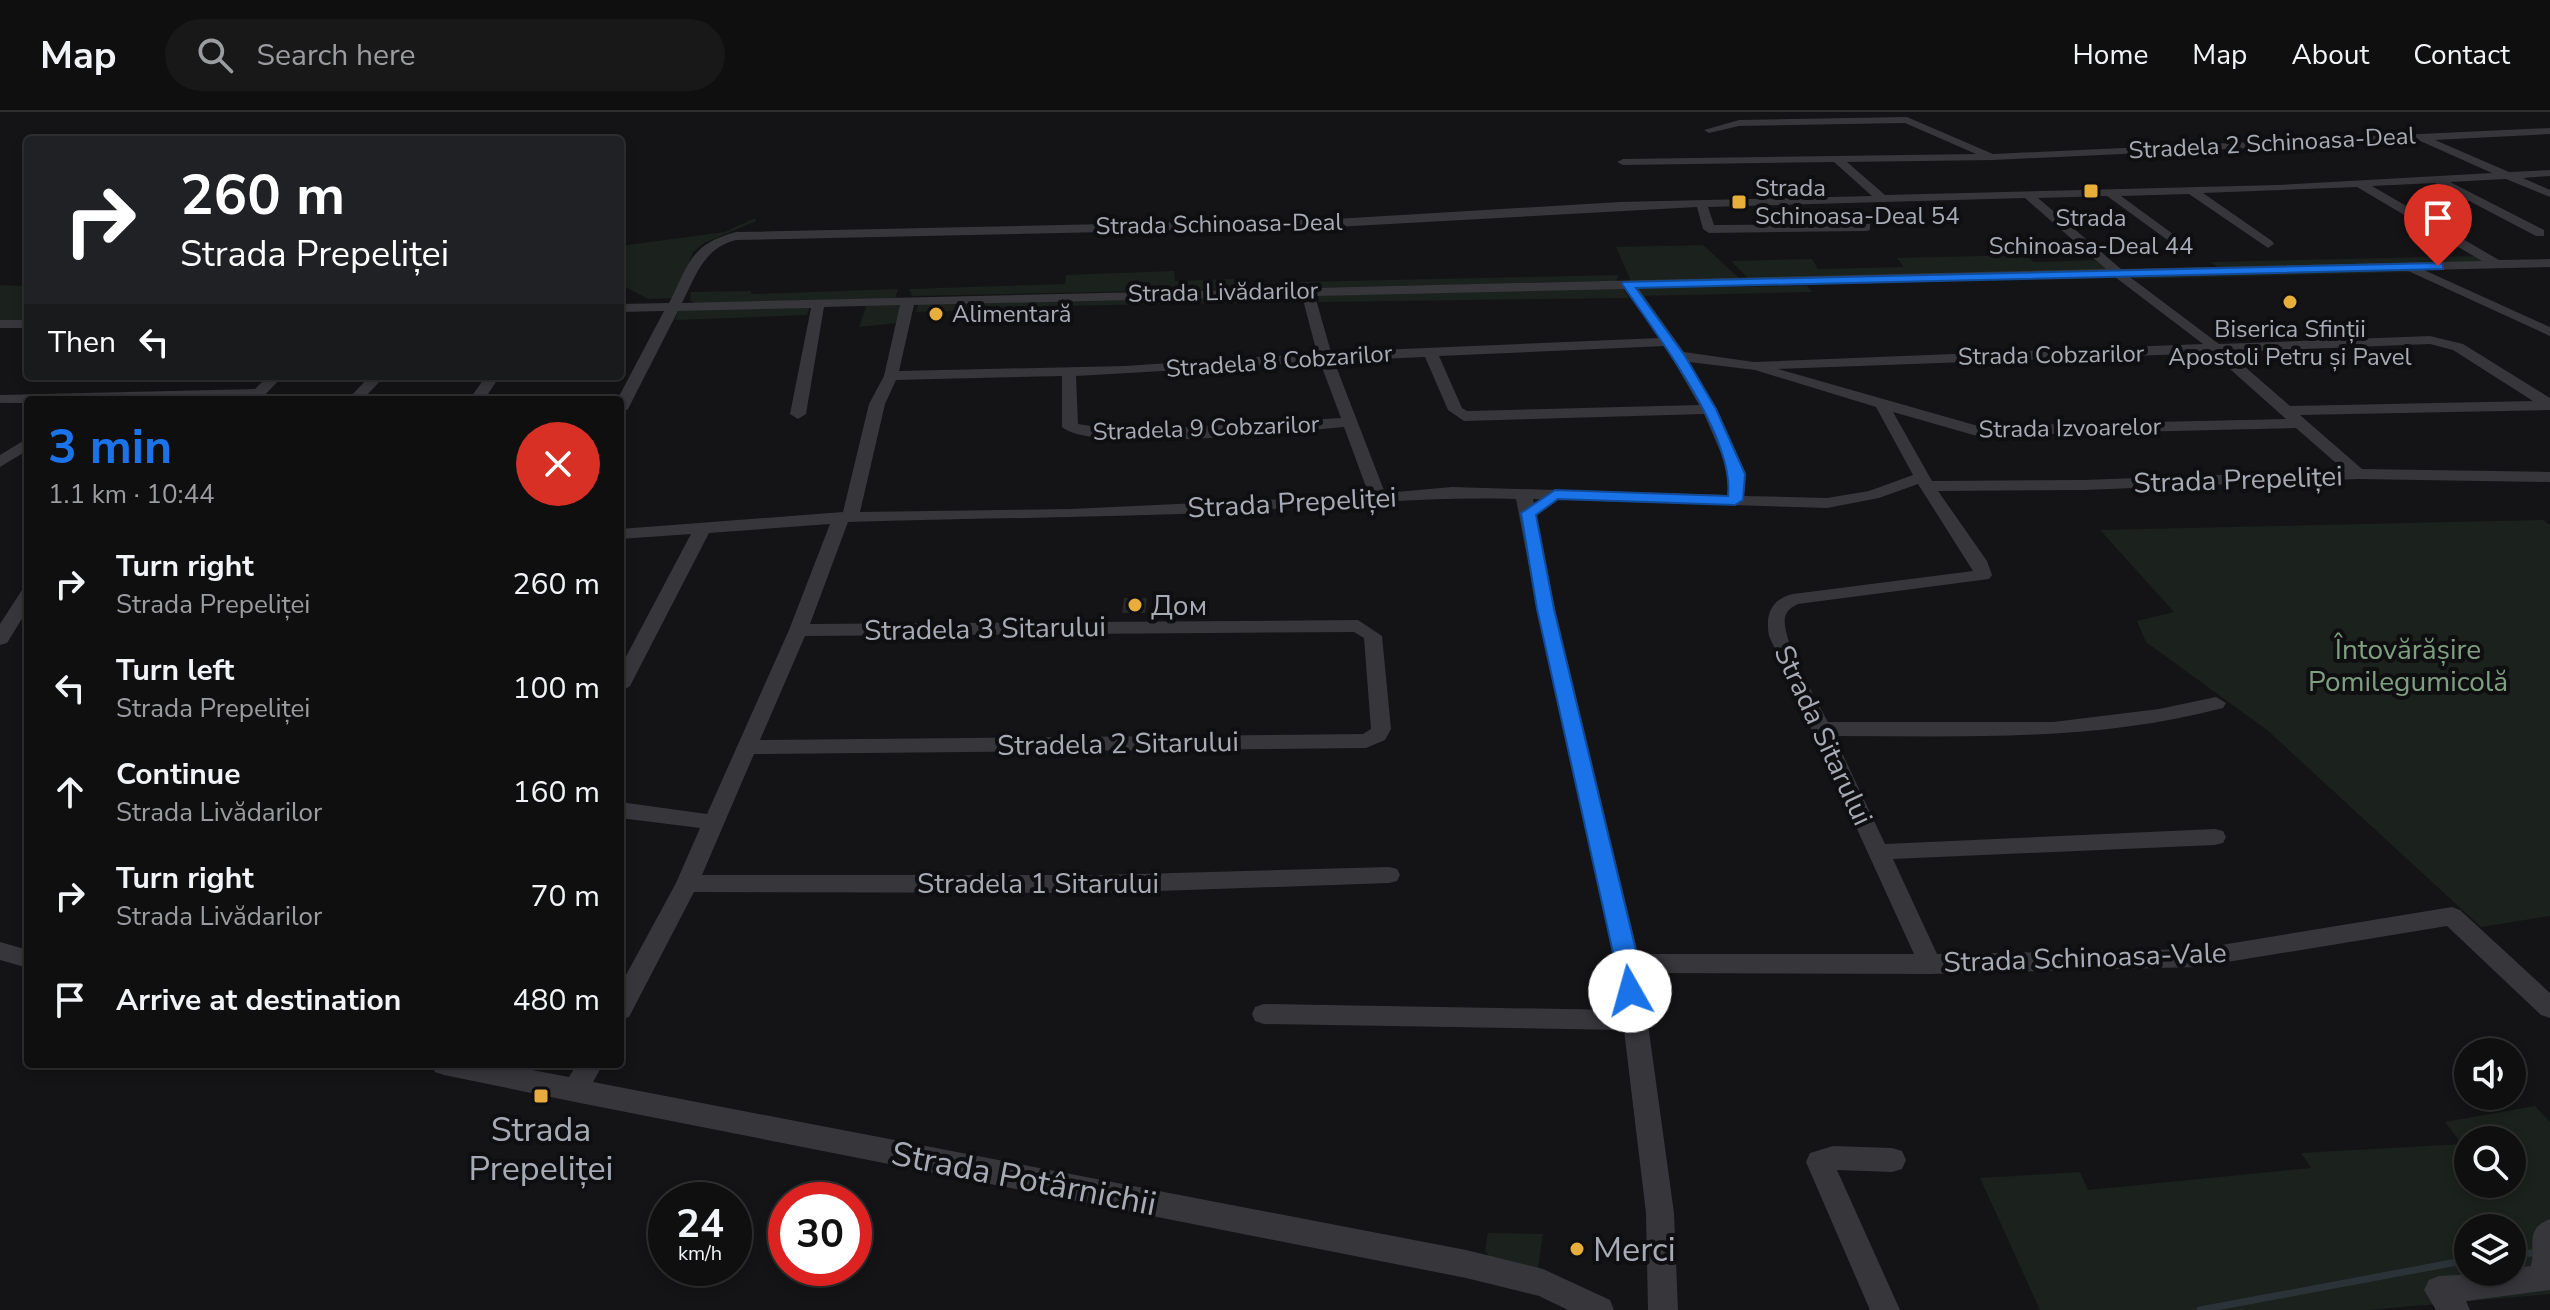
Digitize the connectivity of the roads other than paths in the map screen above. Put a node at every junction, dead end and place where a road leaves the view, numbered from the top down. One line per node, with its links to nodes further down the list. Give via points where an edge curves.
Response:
1 (1709, 130): 4 (street, Stradela 2 Schinoasa-Deal, via 1739,123 1907,120)
2 (2550, 131): 3 (street, Stradela 2 Schinoasa-Deal)
3 (2417, 136): 4 (street, Stradela 2 Schinoasa-Deal); 8 (street, Strada Schinoasa-Deal)
4 (1994, 157): 5 (street, Stradela 2 Schinoasa-Deal)
5 (1839, 161): 6 (street, Stradela 2 Schinoasa-Deal); 15 (street)
6 (1623, 162)
7 (2550, 173): 8 (street, Strada Schinoasa-Deal)
8 (2510, 176): 9 (street, Strada Schinoasa-Deal); 13 (street, Strada Schinoasa-Deal)
9 (2438, 180): 10 (street, Strada Schinoasa-Deal); 18 (street)
10 (2360, 184): 11 (street, Strada Schinoasa-Deal); 22 (street)
11 (2192, 191): 12 (street, Strada Schinoasa-Deal); 20 (street)
12 (2111, 194): 14 (street, Strada Schinoasa-Deal); 19 (street)
13 (2550, 194)
14 (2029, 196): 15 (street, Strada Schinoasa-Deal); 24 (street)
15 (1884, 200): 16 (street, Strada Schinoasa-Deal)
16 (1702, 206): 17 (street, via 1709,229); 29 (street, Strada Schinoasa-Deal, via 1335,223 736,236 705,249)
17 (1866, 227)
18 (2540, 233)
19 (2173, 240)
20 (2268, 244)
21 (2550, 263): 22 (street, Strada Livădarilor)
22 (2499, 265): 23 (street, Strada Livădarilor)
23 (2408, 267): 24 (street, Strada Livădarilor); 33 (street)
24 (2120, 274): 25 (street, Strada Livădarilor); 35 (street)
25 (1628, 284): 26 (street, Strada Livădarilor); 34 (street)
26 (1307, 290): 27 (street, Strada Livădarilor); 38 (street)
27 (908, 301): 28 (street, Strada Livădarilor); 41 (street)
28 (818, 304): 29 (street, Strada Livădarilor); 53 (street)
29 (675, 307): 30 (street, Strada Livădarilor); 48 (street)
30 (624, 308)
31 (0, 324): 32 (street)
32 (24, 324)
33 (2550, 332)
34 (1667, 342): 36 (street, Stradela 8 Cobzarilor); 37 (street)
35 (2214, 348): 39 (street, Strada Cobzarilor); 49 (street, Strada Cobzarilor, via 2439,341 2458,347); 52 (street)
36 (1430, 352): 38 (street, Stradela 8 Cobzarilor); 51 (street, via 1456,410 1464,416)
37 (1679, 356): 39 (street, Strada Cobzarilor); 51 (street)
38 (1325, 357): 40 (street, Stradela 8 Cobzarilor); 54 (street)
39 (1754, 366): 50 (street, Strada Izvoarelor)
40 (1069, 371): 41 (street, Stradela 8 Cobzarilor); 54 (street, Stradela 9 Cobzarilor, via 1070,427 1081,434)
41 (891, 376): 64 (street, via 877,404)
42 (272, 380): 44 (street)
43 (374, 380): 45 (street)
44 (256, 396)
45 (358, 396)
46 (0, 399): 47 (street)
47 (24, 399)
48 (624, 402)
49 (2550, 405): 52 (street)
50 (1883, 407): 55 (street, Strada Izvoarelor, via 1989,432); 60 (street)
51 (1709, 409): 62 (street, via 1738,474)
52 (2286, 411): 55 (street)
53 (798, 414)
54 (1351, 422): 61 (street)
55 (2299, 423): 58 (street)
56 (24, 446): 57 (street)
57 (1, 461)
58 (2358, 474): 59 (street, Strada Prepeliței); 60 (street, Strada Prepeliței, via 2084,485)
59 (2550, 477)
60 (1924, 481): 62 (street, Strada Prepeliței, via 1827,503); 73 (street, Strada Sitarului, via 1983,575 1793,599 1778,608 1778,636)
61 (1379, 498): 63 (street, Strada Prepeliței, via 1452,492); 64 (street, Strada Prepeliței, via 1071,514)
62 (1735, 500): 63 (street, Strada Prepeliței, via 1555,495)
63 (1526, 503): 83 (street)
64 (845, 518): 65 (street, Strada Prepeliței); 69 (street)
65 (702, 530): 66 (street, Strada Prepeliței); 71 (street)
66 (624, 534)
67 (24, 600): 70 (street)
68 (1364, 628): 69 (street, Stradela 3 Sitarului); 74 (street, Stradela 2 Sitarului, via 1373,636 1382,722 1378,735 1366,741)
69 (798, 630): 74 (street)
70 (0, 639)
71 (624, 674)
72 (2216, 703): 73 (street, via 2053,729)
73 (1823, 729): 78 (street, Strada Sitarului)
74 (744, 747): 76 (street)
75 (624, 811): 76 (street)
76 (712, 822): 80 (street)
77 (2215, 837): 78 (street)
78 (1878, 852): 84 (street, Strada Sitarului)
79 (1389, 875): 80 (street, Stradela 1 Sitarului, via 1102,884)
80 (687, 883): 85 (street)
81 (0, 951): 82 (street)
82 (24, 958)
83 (1628, 963): 84 (street, Strada Schinoasa-Vale); 88 (street)
84 (1930, 964): 86 (street, Strada Schinoasa-Vale, via 2197,958 2452,916)
85 (624, 1002)
86 (2550, 1008)
87 (1264, 1014): 88 (street)
88 (1633, 1020): 96 (street, via 1660,1213)
89 (463, 1068): 91 (street, Strada Potârnichii)
90 (588, 1068): 91 (street)
91 (575, 1091): 95 (street, Strada Potârnichii, via 1466,1264 1543,1283)
92 (1892, 1160): 97 (street, via 1820,1162)
93 (2547, 1246): 94 (street, via 2542,1279)
94 (2447, 1300)
95 (1599, 1310)
96 (1663, 1310)
97 (1885, 1310)

